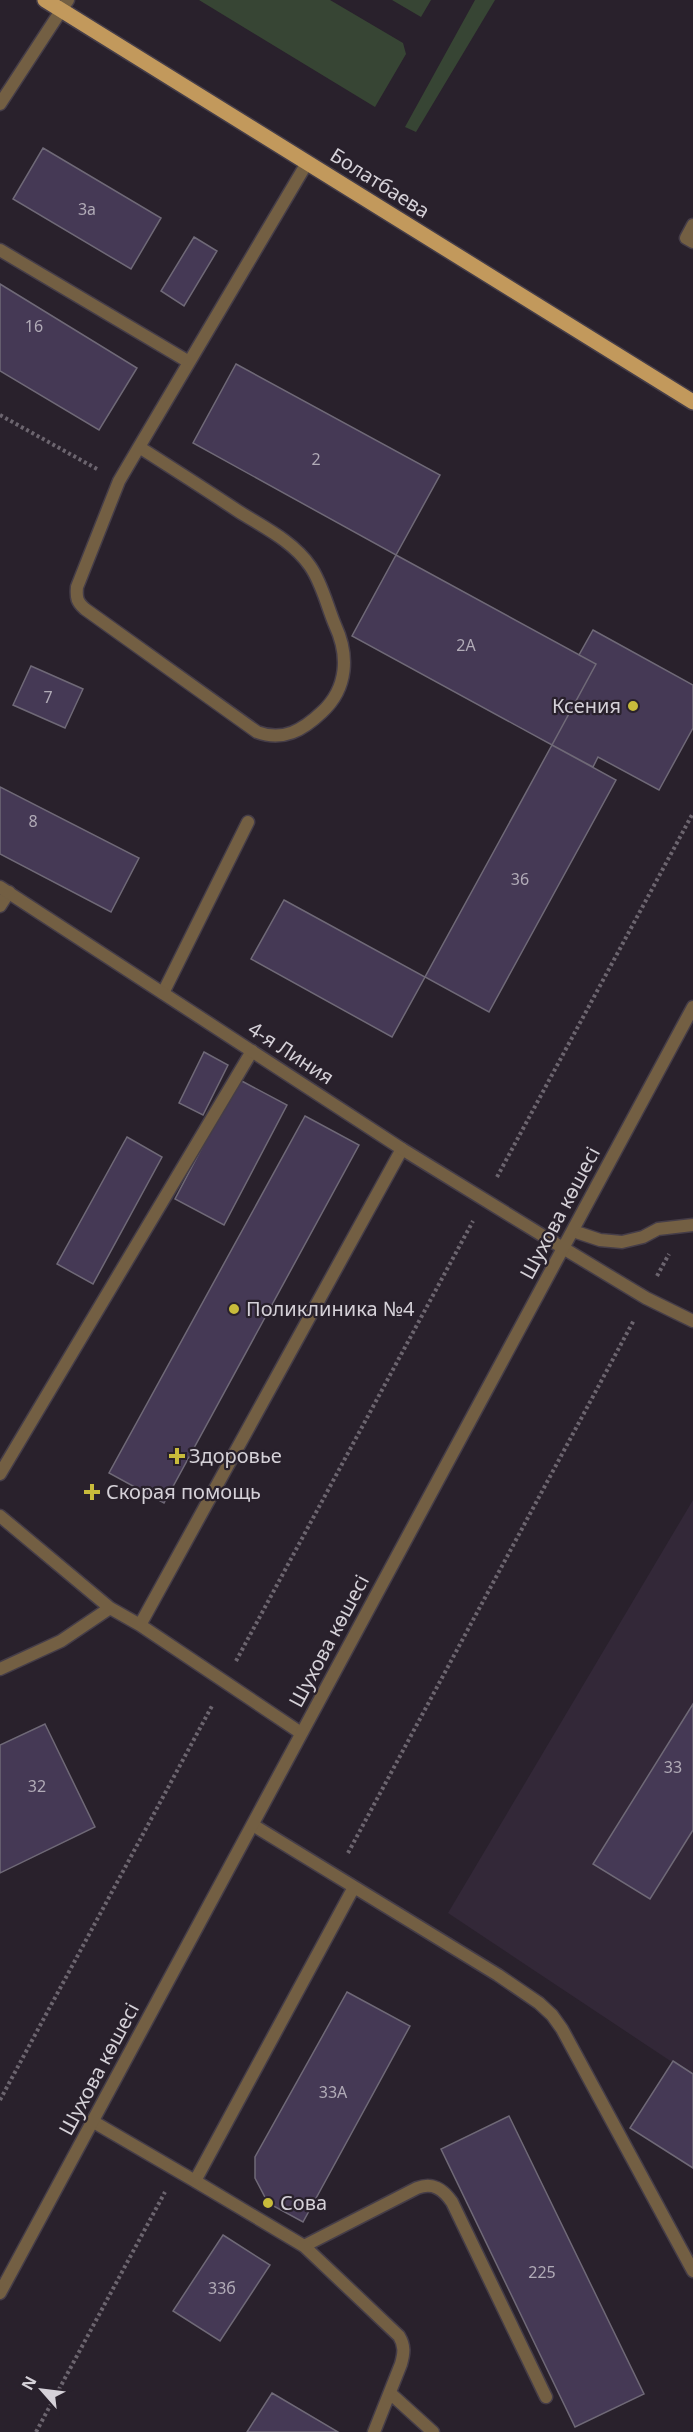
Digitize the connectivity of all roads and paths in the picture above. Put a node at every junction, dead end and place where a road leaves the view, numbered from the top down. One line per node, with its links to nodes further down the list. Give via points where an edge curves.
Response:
1 (45, 0): 2 (main road, Болатбаева)
2 (65, 5): 3 (street); 4 (main road, Болатбаева)
3 (0, 104)
4 (307, 163): 8 (street); 9 (main road, Болатбаева)
5 (693, 225): 6 (street, via 686,238)
6 (693, 242)
7 (0, 250): 8 (street)
8 (189, 362): 11 (street)
9 (693, 402)
10 (0, 415): 12 (path)
11 (139, 447): 12 (street); 12 (street, via 286,542 312,568 343,640 345,658 344,677 336,694 311,722 282,736 257,732 79,604 77,587)
12 (119, 481)
13 (693, 813): 21 (path)
14 (248, 822): 17 (street)
15 (4, 890): 16 (street); 17 (street, 4-я Линия)
16 (0, 906)
17 (163, 993): 19 (street, 4-я Линия)
18 (693, 1007): 23 (street, Шухова көшесі)
19 (252, 1051): 20 (street, 4-я Линия); 27 (street)
20 (402, 1149): 21 (street, 4-я Линия); 30 (street)
21 (485, 1200): 24 (street, 4-я Линия); 32 (path)
22 (688, 1226): 23 (street, via 658,1229 622,1242); 25 (path)
23 (573, 1231): 24 (street, Шухова көшесі)
24 (563, 1248): 25 (street, 4-я Линия); 33 (street, Шухова көшесі)
25 (646, 1298): 26 (street, 4-я Линия); 35 (path)
26 (693, 1321)
27 (0, 1474)
28 (0, 1516): 29 (street)
29 (110, 1608): 30 (street); 31 (street, via 61,1641)
30 (140, 1625): 32 (street)
31 (0, 1669)
32 (224, 1683): 33 (street); 37 (path)
33 (302, 1733): 34 (street, Шухова көшесі)
34 (253, 1825): 35 (street); 38 (street, Шухова көшесі)
35 (336, 1876): 36 (street)
36 (354, 1887): 40 (street); 42 (street, via 498,1975 552,2014)
37 (0, 2100)
38 (92, 2121): 39 (street); 43 (street, Шухова көшесі)
39 (177, 2171): 40 (street); 46 (path)
40 (195, 2181): 41 (street)
41 (304, 2246): 44 (street, via 399,2336 404,2353); 45 (street, via 417,2188 430,2185 442,2190 452,2202)
42 (693, 2271)
43 (0, 2293)
44 (390, 2393): 47 (street); 48 (street)
45 (546, 2397)
46 (36, 2432)
47 (374, 2432)
48 (433, 2432)

